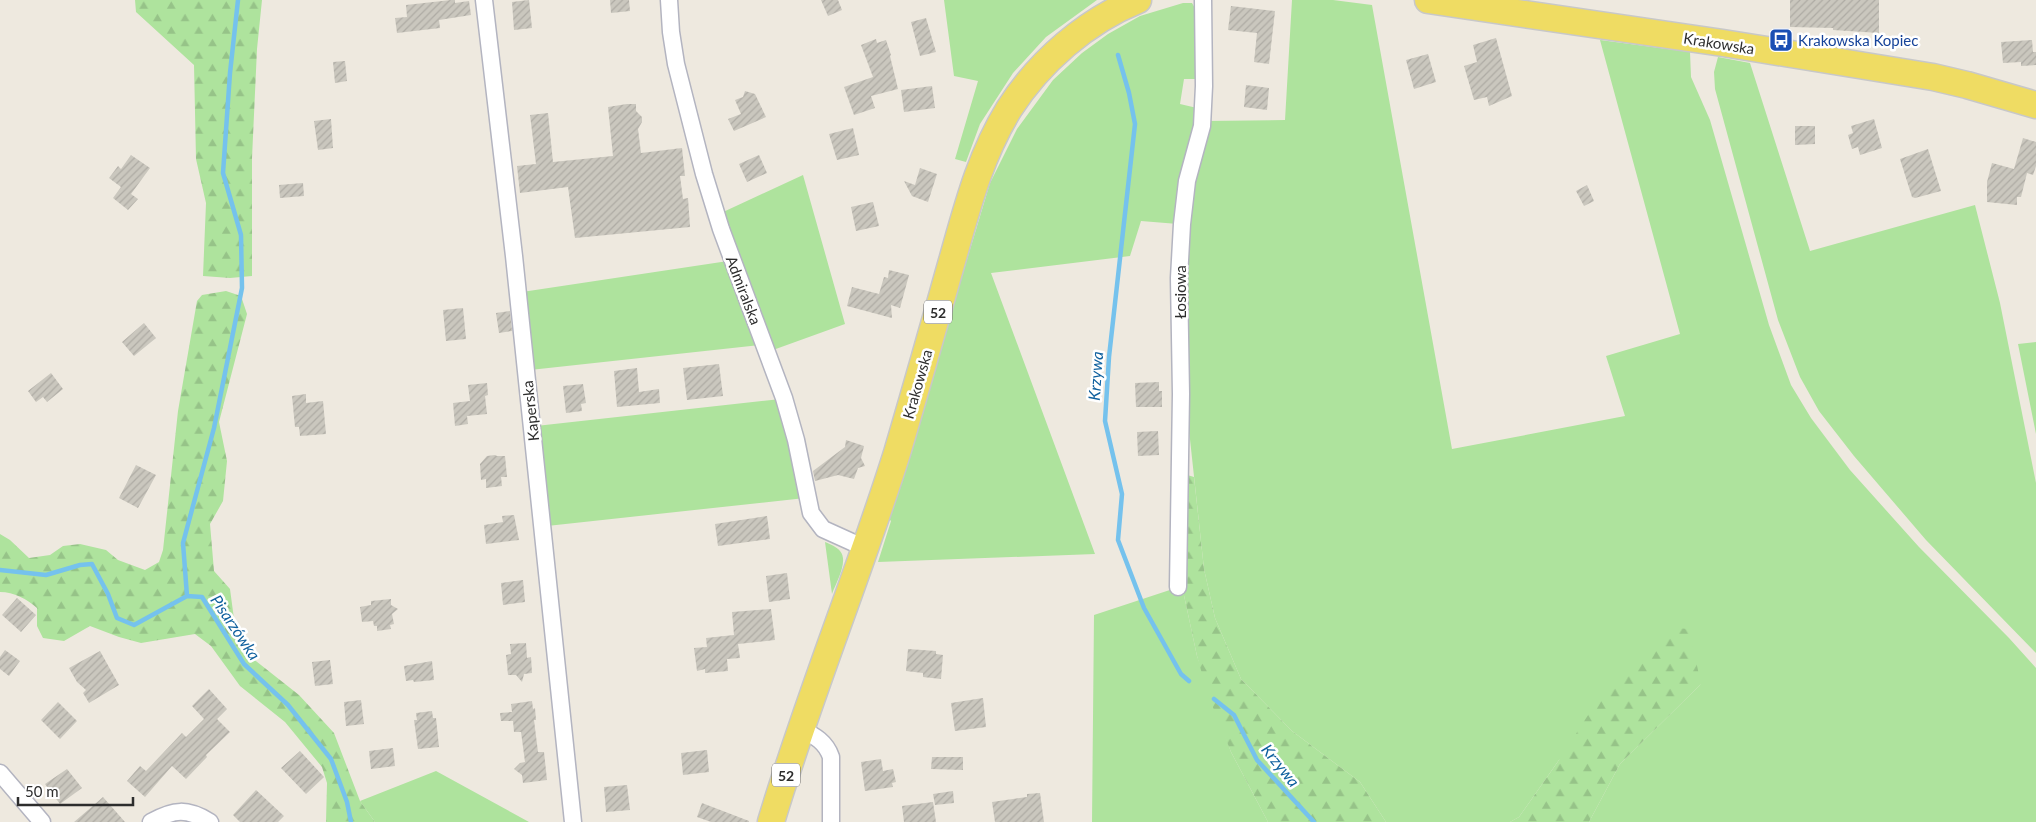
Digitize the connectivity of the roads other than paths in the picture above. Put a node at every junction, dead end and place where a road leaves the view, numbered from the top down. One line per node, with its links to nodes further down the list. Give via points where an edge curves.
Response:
1 (484, 0): 14 (street, Kaperska)
2 (669, 0): 7 (street, Admiralska, via 676,64 704,174 784,398 811,513 823,529)
3 (1138, 0): 7 (main road, Krakowska / 52, via 1090,26 1049,60 1010,108 986,151)
4 (1204, 0): 8 (street, Łosiowa, via 1202,126 1187,181 1179,278)
5 (1428, 0): 6 (main road, Krakowska, via 1916,74)
6 (2036, 105)
7 (865, 548): 9 (main road, Krakowska / 52)
8 (1178, 587)
9 (802, 729): 15 (main road, Krakowska / 52); 16 (street, via 823,742 831,757)
10 (0, 773): 11 (street)
11 (42, 822)
12 (151, 822): 13 (street, via 165,814 182,811 197,814)
13 (210, 822)
14 (573, 822)
15 (771, 822)
16 (831, 822)

